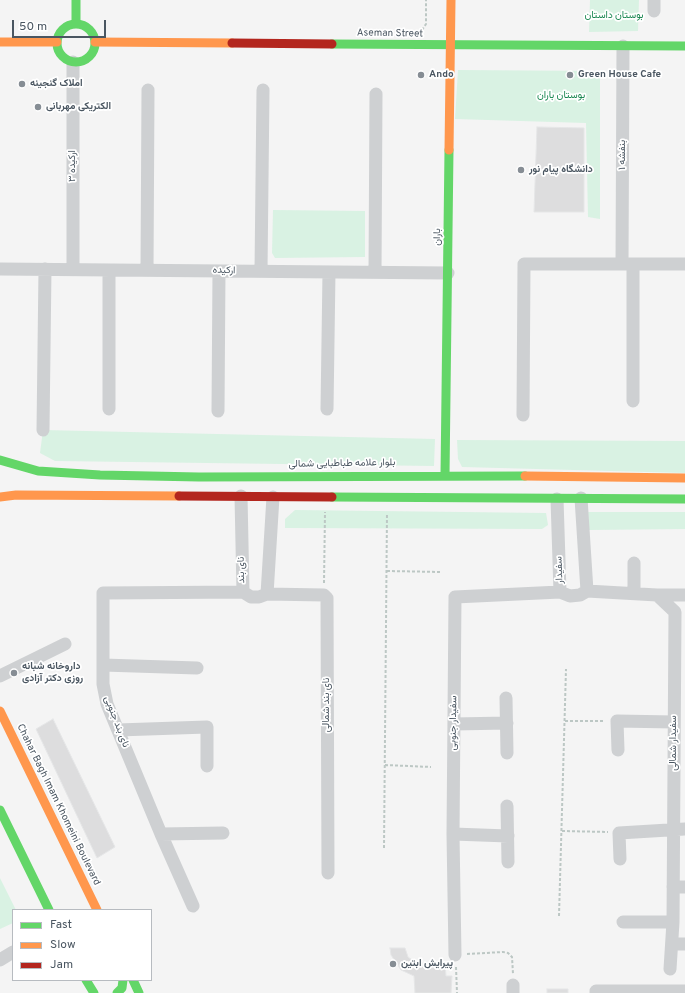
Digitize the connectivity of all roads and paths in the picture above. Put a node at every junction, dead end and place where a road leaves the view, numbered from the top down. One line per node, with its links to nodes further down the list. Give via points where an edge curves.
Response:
1 (76, 0): 3 (main road)
2 (451, 0): 7 (main road, باران)
3 (76, 23): 5 (main road, via 67,25 59,33); 6 (main road, via 87,27)
4 (0, 42): 5 (main road)
5 (56, 42): 10 (main road, via 59,52)
6 (95, 42): 7 (main road, Aseman Street); 10 (main road, via 90,55)
7 (450, 46): 8 (main road, Aseman Street); 25 (main road, باران)
8 (623, 46): 9 (main road, Aseman Street); 14 (street, بنفشه ۱)
9 (685, 46)
10 (74, 62): 18 (street, ارکیده ۳)
11 (148, 90): 20 (street)
12 (262, 90): 22 (street)
13 (376, 94): 24 (street)
14 (628, 264): 15 (street); 26 (street, بنفشه ۱); 30 (street, via 524,264)
15 (685, 264)
16 (0, 269): 17 (street, ارکیده)
17 (45, 269): 18 (street, ارکیده); 31 (street)
18 (72, 270): 19 (street, ارکیده)
19 (109, 270): 20 (street, ارکیده); 27 (street)
20 (147, 270): 21 (street, ارکیده)
21 (219, 271): 22 (street, ارکیده); 29 (street)
22 (261, 271): 23 (street, ارکیده)
23 (328, 272): 24 (street, ارکیده); 28 (street)
24 (376, 272): 25 (street, ارکیده)
25 (448, 273): 33 (main road, باران)
26 (633, 401)
27 (109, 409)
28 (327, 409)
29 (218, 411)
30 (523, 415)
31 (43, 430)
32 (0, 460): 33 (main road, بلوار علامه طباطبایی شمالی, via 38,470 100,475)
33 (445, 475): 34 (main road, بلوار علامه طباطبایی شمالی)
34 (685, 478)
35 (241, 496): 37 (main road); 38 (main road); 47 (street, نای بند)
36 (326, 496): 38 (main road); 39 (main road); 51 (path)
37 (0, 497)
38 (273, 497): 49 (street)
39 (388, 498): 41 (main road); 44 (path)
40 (581, 498): 41 (main road); 42 (main road); 46 (street)
41 (556, 499): 48 (street, سفیدار)
42 (685, 499)
43 (634, 563): 50 (street)
44 (387, 571): 45 (path); 70 (path)
45 (441, 572)
46 (587, 591): 48 (street, سفیدار, via 570,596); 50 (street)
47 (242, 592): 49 (street, نای بند, via 251,597); 56 (street, نای بند جنوبی, via 103,593)
48 (560, 592): 66 (street, سفیدار جنوبی, via 455,597)
49 (267, 594): 51 (street)
50 (634, 594): 52 (street)
51 (324, 595): 86 (street, نای بند شمالی, via 327,598)
52 (657, 595): 53 (street); 55 (street, سفیدار شمالی, via 675,612)
53 (685, 595)
54 (65, 644): 59 (street)
55 (680, 655): 62 (street, سفیدار شمالی)
56 (103, 665): 57 (street); 67 (street, نای بند جنوبی, via 104,691)
57 (197, 668)
58 (566, 669): 63 (path)
59 (0, 676)
60 (506, 698): 65 (street)
61 (0, 711): 90 (main road, Chahar Bagh Imam Khomeini Boulevard)
62 (678, 715): 64 (street); 73 (street, سفیدار شمالی)
63 (564, 721): 64 (path); 77 (path)
64 (618, 721): 68 (street)
65 (507, 723): 66 (street); 69 (street)
66 (454, 724): 81 (street, سفیدار جنوبی)
67 (118, 730): 71 (street, via 207,727); 80 (street, نای بند جنوبی)
68 (618, 750)
69 (507, 753)
70 (385, 765): 72 (path); 83 (path)
71 (207, 766)
72 (431, 767)
73 (680, 768): 76 (street, سفیدار شمالی)
74 (508, 806): 82 (street)
75 (0, 810): 89 (main road)
76 (679, 829): 79 (street); 87 (street, سفیدار شمالی)
77 (562, 831): 79 (path); 91 (path)
78 (223, 833): 80 (street)
79 (619, 833): 84 (street)
80 (161, 834): 88 (street, نای بند جنوبی)
81 (453, 834): 82 (street); 97 (street, سفیدار جنوبی)
82 (508, 836): 85 (street)
83 (384, 848)
84 (620, 859)
85 (508, 862)
86 (328, 873)
87 (679, 887): 93 (street, سفیدار شمالی)
88 (193, 906)
89 (49, 909)
90 (97, 909)
91 (559, 916)
92 (623, 922): 93 (street)
93 (673, 922): 94 (street, سفیدار شمالی)
94 (672, 944): 95 (street); 99 (street, سفیدار شمالی)
95 (685, 944)
96 (12, 953): 98 (street)
97 (455, 955): 104 (path, via 503,952 512,957); 111 (path)
98 (0, 960)
99 (670, 969)
100 (85, 981): 107 (main road)
101 (86, 981): 108 (main road)
102 (123, 981): 109 (main road, via 122,988)
103 (133, 981): 110 (main road)
104 (513, 989)
105 (685, 991): 106 (street)
106 (596, 992)
107 (91, 993)
108 (94, 993)
109 (117, 993)
110 (139, 993)
111 (457, 993)

